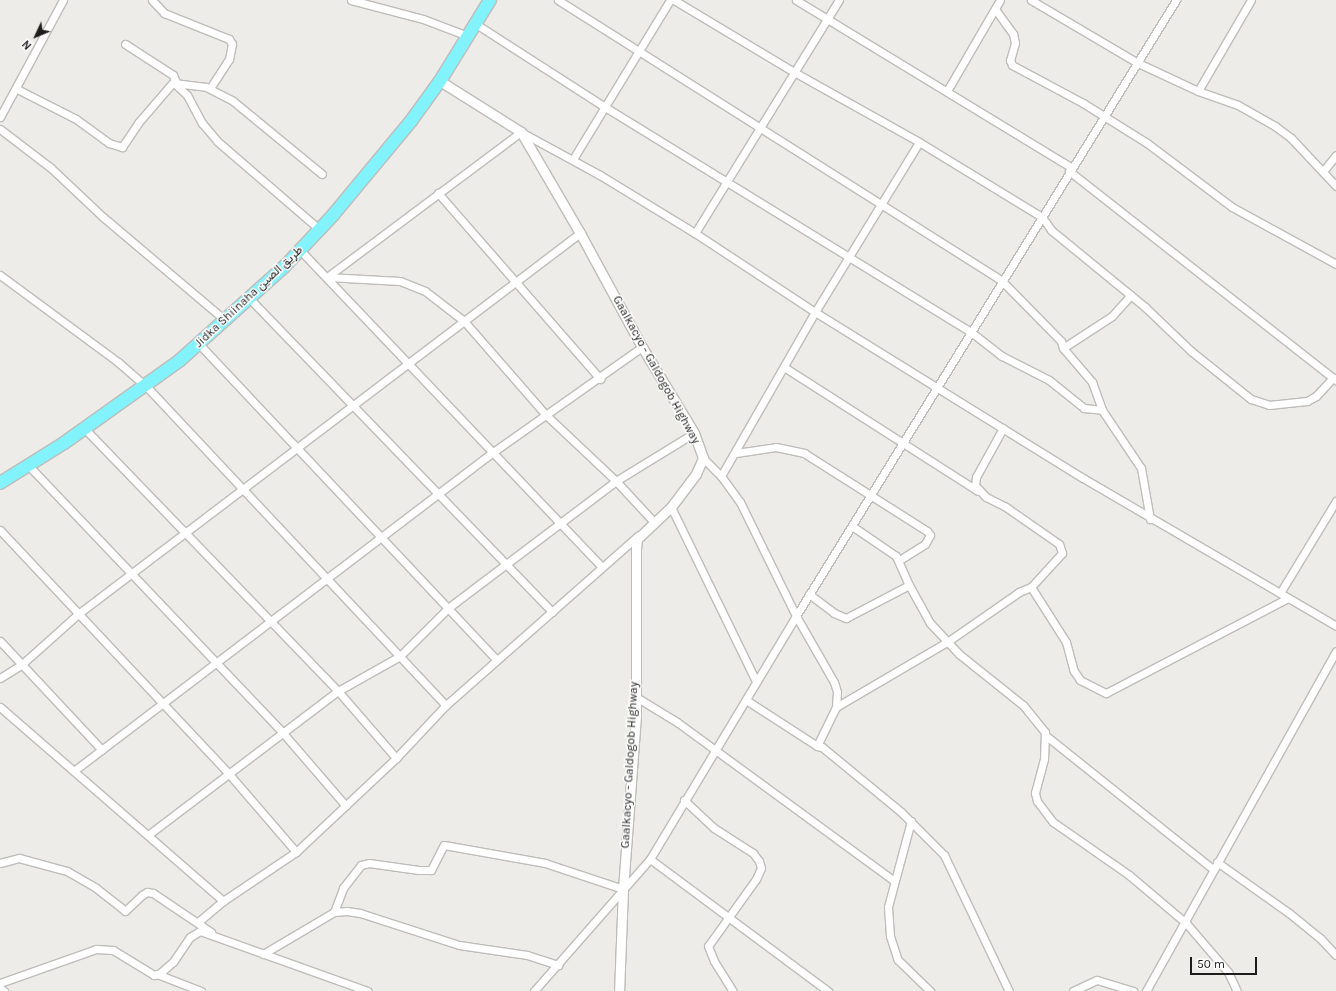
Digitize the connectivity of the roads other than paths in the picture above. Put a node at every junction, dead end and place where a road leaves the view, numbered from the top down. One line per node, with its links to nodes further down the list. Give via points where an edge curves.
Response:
1 (63, 0): 25 (street)
2 (152, 0): 24 (street, via 164,13 229,39 232,44 229,59)
3 (351, 0): 17 (street, via 430,21)
4 (490, 0): 16 (main road, Jidka Shiinaha طريق الصين)
5 (558, 0): 19 (street)
6 (670, 0): 19 (street)
7 (674, 0): 21 (street)
8 (796, 0): 15 (street)
9 (839, 0): 15 (street)
10 (1000, 0): 14 (street)
11 (1031, 0): 20 (street)
12 (1176, 0): 20 (street)
13 (1251, 0): 27 (street)
14 (995, 9): 26 (street); 30 (street, via 1013,34 1015,44 1010,60 1012,65 1083,103)
15 (826, 20): 21 (street); 26 (street)
16 (476, 24): 17 (main road, Jidka Shiinaha طريق الصين); 28 (street)
17 (468, 36): 22 (main road, Jidka Shiinaha طريق الصين)
18 (125, 44): 23 (street, via 173,75)
19 (638, 50): 28 (street); 32 (street)
20 (1138, 63): 27 (street); 30 (street)
21 (794, 72): 32 (street); 34 (street)
22 (440, 81): 33 (street, Gaalkacyo - Galdogob Highway); 45 (main road, Jidka Shiinaha طريق الصين, via 369,173)
23 (174, 83): 24 (street); 25 (street, via 138,123 122,147 109,143 76,119); 45 (street, via 187,95 202,122 217,141)
24 (210, 88): 39 (street, via 233,101)
25 (17, 89): 29 (street)
26 (947, 91): 37 (street)
27 (1198, 91): 38 (street, via 1238,105 1275,126)
28 (605, 107): 36 (street); 40 (street)
29 (0, 117)
30 (1104, 118): 37 (street); 50 (street, via 1147,143 1232,206)
31 (0, 129): 58 (street, via 51,168 103,217)
32 (759, 129): 40 (street); 43 (street)
33 (521, 132): 36 (street); 42 (street); 46 (street, Gaalkacyo - Galdogob Highway)
34 (919, 142): 43 (street); 44 (street)
35 (1336, 155): 38 (street)
36 (573, 159): 47 (street)
37 (1070, 169): 44 (street); 67 (street)
38 (1324, 170): 41 (street)
39 (322, 174)
40 (726, 181): 47 (street); 49 (street)
41 (1336, 186)
42 (438, 193): 52 (street); 54 (street)
43 (882, 204): 49 (street); 53 (street)
44 (1042, 217): 53 (street); 55 (street, via 1051,230)
45 (319, 230): 48 (main road, Jidka Shiinaha طريق الصين)
46 (580, 233): 54 (street); 62 (street, Gaalkacyo - Galdogob Highway)
47 (696, 233): 57 (street)
48 (300, 250): 52 (street); 56 (main road, Jidka Shiinaha طريق الصين)
49 (849, 257): 57 (street); 60 (street)
50 (1336, 264)
51 (0, 275): 68 (street, via 118,362)
52 (327, 277): 59 (street, via 400,281 425,291); 64 (street)
53 (1001, 280): 60 (street); 63 (street, via 1032,310 1061,342)
54 (516, 282): 59 (street); 66 (street)
55 (1131, 295): 63 (street, via 1112,316); 67 (street, via 1191,351 1233,386 1261,404 1307,401)
56 (250, 300): 58 (main road, Jidka Shiinaha طريق الصين); 70 (street)
57 (815, 312): 65 (street); 69 (street)
58 (226, 321): 61 (main road, Jidka Shiinaha طريق الصين)
59 (464, 321): 64 (street); 72 (street)
60 (970, 332): 69 (street); 71 (street, via 1002,356 1049,380 1084,408)
61 (198, 344): 68 (main road, Jidka Shiinaha طريق الصين); 77 (street)
62 (642, 347): 66 (street); 75 (street, Gaalkacyo - Galdogob Highway)
63 (1063, 348): 71 (street, via 1092,382)
64 (408, 364): 70 (street); 78 (street)
65 (784, 367): 76 (street); 79 (street)
66 (600, 379): 72 (street)
67 (1335, 379)
68 (146, 386): 74 (main road, Jidka Shiinaha طريق الصين); 85 (street)
69 (937, 386): 73 (street); 76 (street)
70 (352, 406): 77 (street); 87 (street)
71 (1102, 410): 91 (street, via 1141,468)
72 (545, 414): 78 (street); 83 (street)
73 (1003, 428): 86 (street, via 976,477 976,485); 91 (street)
74 (84, 429): 81 (main road, Jidka Shiinaha طريق الصين); 96 (street)
75 (694, 433): 80 (street, Gaalkacyo - Galdogob Highway); 83 (street)
76 (903, 443): 86 (street); 88 (street)
77 (296, 449): 85 (street); 97 (street)
78 (493, 452): 87 (street); 93 (street)
79 (736, 453): 82 (street); 88 (street, via 776,447 791,448 804,453)
80 (703, 458): 82 (street); 90 (street, Gaalkacyo - Galdogob Highway, via 696,474)
81 (29, 466): 84 (main road, Jidka Shiinaha طريق الصين); 101 (street)
82 (721, 476): 111 (street, via 752,524)
83 (616, 481): 92 (street); 93 (street)
84 (0, 483)
85 (242, 489): 96 (street); 102 (street)
86 (980, 491): 104 (street, via 1059,544 1062,549 1062,554)
87 (438, 494): 97 (street); 99 (street)
88 (872, 495): 94 (street); 98 (street, via 930,535 925,544)
89 (1336, 502): 105 (street)
90 (671, 506): 92 (street); 122 (street); 124 (street, Gaalkacyo - Galdogob Highway, via 637,539)
91 (1150, 519): 105 (street)
92 (654, 522): 100 (street)
93 (560, 523): 99 (street); 100 (street)
94 (852, 526): 98 (street); 106 (street)
95 (0, 530): 110 (street)
96 (184, 534): 101 (street); 112 (street)
97 (382, 537): 102 (street); 108 (street)
98 (899, 560): 103 (street)
99 (506, 564): 108 (street); 109 (street)
100 (602, 567): 109 (street)
101 (131, 574): 110 (street); 119 (street)
102 (328, 578): 112 (street); 117 (street)
103 (909, 585): 106 (street, via 846,618 834,613); 115 (street, via 930,623)
104 (1031, 587): 107 (street, via 1066,642 1074,671 1080,680 1106,693); 115 (street, via 1019,592)
105 (1280, 593): 107 (street)
106 (809, 594): 111 (street)
107 (1288, 598): 113 (street)
108 (448, 608): 117 (street); 118 (street)
109 (552, 612): 118 (street)
110 (78, 614): 120 (street); 126 (street)
111 (796, 616): 122 (street); 129 (street, via 834,682 837,692)
112 (271, 621): 119 (street); 123 (street)
113 (1336, 626)
114 (0, 641): 120 (street)
115 (947, 642): 129 (street); 131 (street, via 972,666 1023,705)
116 (1336, 651): 144 (street)
117 (400, 656): 123 (street); 127 (street)
118 (497, 660): 127 (street)
119 (216, 663): 126 (street); 130 (street)
120 (21, 665): 121 (street); 133 (street)
121 (0, 678)
122 (756, 681): 125 (street)
123 (338, 691): 130 (street); 135 (street)
124 (636, 697): 134 (street); 148 (street, Gaalkacyo - Galdogob Highway)
125 (746, 700): 132 (street); 134 (street)
126 (163, 703): 133 (street); 137 (street)
127 (446, 705): 135 (street)
128 (0, 707): 136 (street)
129 (836, 707): 132 (street, via 820,735)
130 (283, 733): 137 (street); 139 (street)
131 (1045, 735): 146 (street); 153 (street, via 1044,759 1035,793 1037,801 1053,822 1129,875)
132 (817, 746): 140 (street, via 822,747)
133 (102, 750): 136 (street)
134 (717, 751): 138 (street); 147 (street)
135 (396, 758): 139 (street)
136 (75, 770): 141 (street)
137 (229, 774): 141 (street); 142 (street)
138 (684, 800): 143 (street); 151 (street, via 714,828 753,853 759,860 761,868 756,879)
139 (346, 806): 142 (street)
140 (911, 821): 147 (street); 169 (street, via 944,855 953,870)
141 (148, 835): 149 (street)
142 (296, 852): 149 (street)
143 (650, 859): 148 (street); 151 (street)
144 (1216, 862): 146 (street); 156 (street, via 1289,913 1320,938)
145 (0, 863): 152 (street, via 19,858 67,871 96,888 125,911 142,895 147,892 153,893)
146 (1213, 869): 153 (street)
147 (893, 880): 168 (street, via 888,907 892,942 898,960)
148 (623, 889): 150 (street, via 545,863 444,845 431,870 369,863 361,865 343,888); 157 (street); 165 (street, Gaalkacyo - Galdogob Highway)
149 (223, 901): 152 (street)
150 (334, 912): 155 (street); 157 (street, via 360,913 459,945 527,955)
151 (730, 918): 166 (street, via 708,946 714,961); 167 (street)
152 (198, 922): 154 (street)
153 (1186, 923): 172 (street); 173 (street, via 1228,972)
154 (218, 937): 155 (street); 158 (street, via 205,932 195,933 166,970)
155 (263, 954): 163 (street)
156 (1336, 955)
157 (558, 964): 164 (street)
158 (157, 974): 159 (street, via 113,950 96,949); 162 (street)
159 (0, 983)
160 (0, 988): 161 (street)
161 (4, 991)
162 (201, 991)
163 (368, 991)
164 (534, 991)
165 (619, 991)
166 (733, 991)
167 (828, 991)
168 (930, 991)
169 (1009, 991)
170 (1073, 991): 171 (street, via 1097,980)
171 (1133, 991)
172 (1146, 991)
173 (1237, 991)

